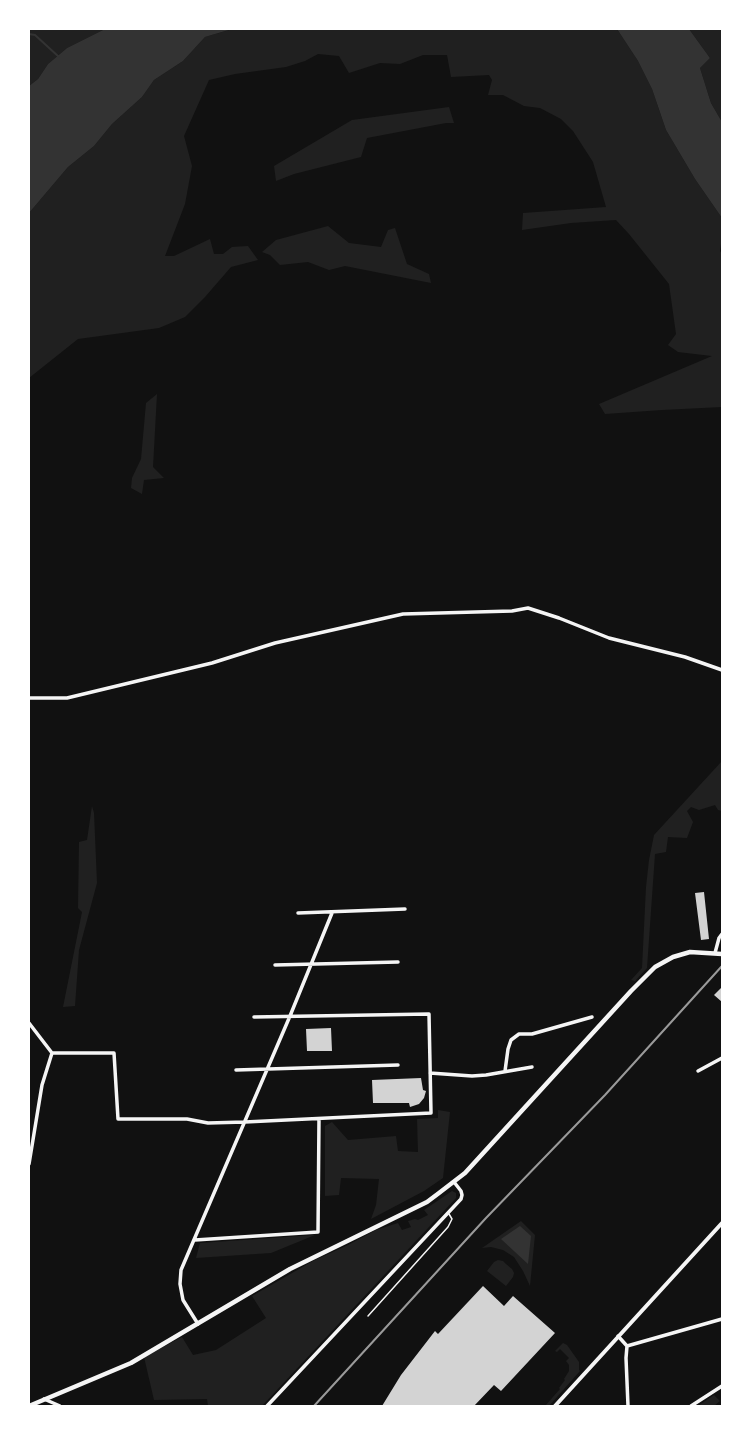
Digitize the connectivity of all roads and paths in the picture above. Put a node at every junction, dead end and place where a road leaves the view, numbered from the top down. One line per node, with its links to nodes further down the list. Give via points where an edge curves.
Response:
1 (722, 670): 2 (street, via 685,657 609,638 528,608 512,611 403,614 275,643 212,663 67,698)
2 (29, 698)
3 (404, 910): 5 (street)
4 (298, 913): 5 (street)
5 (332, 913): 10 (street)
6 (722, 934): 7 (street)
7 (715, 953): 8 (main road); 28 (main road, via 690,952 673,957 655,967)
8 (722, 954)
9 (398, 962): 10 (street)
10 (312, 964): 11 (street); 12 (street)
11 (275, 965)
12 (290, 1016): 13 (street); 20 (street); 24 (street, via 429,1014)
13 (254, 1017)
14 (592, 1017): 22 (street, via 532,1034 519,1034 511,1040)
15 (29, 1023): 16 (street)
16 (52, 1053): 26 (street, via 114,1053 118,1119); 27 (street, via 42,1085)
17 (722, 1058): 23 (street)
18 (398, 1065): 20 (street)
19 (532, 1067): 22 (street)
20 (268, 1069): 21 (street); 26 (street)
21 (236, 1070)
22 (505, 1071): 24 (street, via 472,1076)
23 (698, 1071)
24 (430, 1073): 25 (street, via 431,1113)
25 (319, 1119): 26 (street); 31 (street, via 318,1232)
26 (245, 1122): 31 (street)
27 (29, 1164)
28 (454, 1182): 29 (street, via 462,1195); 34 (main road, via 427,1202 290,1269)
29 (448, 1213): 32 (lane, via 452,1219 448,1227); 41 (street)
30 (722, 1223): 35 (street)
31 (194, 1240): 34 (street, via 181,1270 180,1284 183,1300)
32 (368, 1316)
33 (722, 1319): 36 (street)
34 (198, 1324): 38 (main road, via 131,1363)
35 (618, 1336): 36 (street); 42 (street)
36 (627, 1346): 43 (street)
37 (722, 1386): 44 (street)
38 (44, 1399): 39 (main road); 40 (street)
39 (29, 1406)
40 (60, 1406)
41 (267, 1406)
42 (555, 1406)
43 (628, 1406)
44 (691, 1406)

